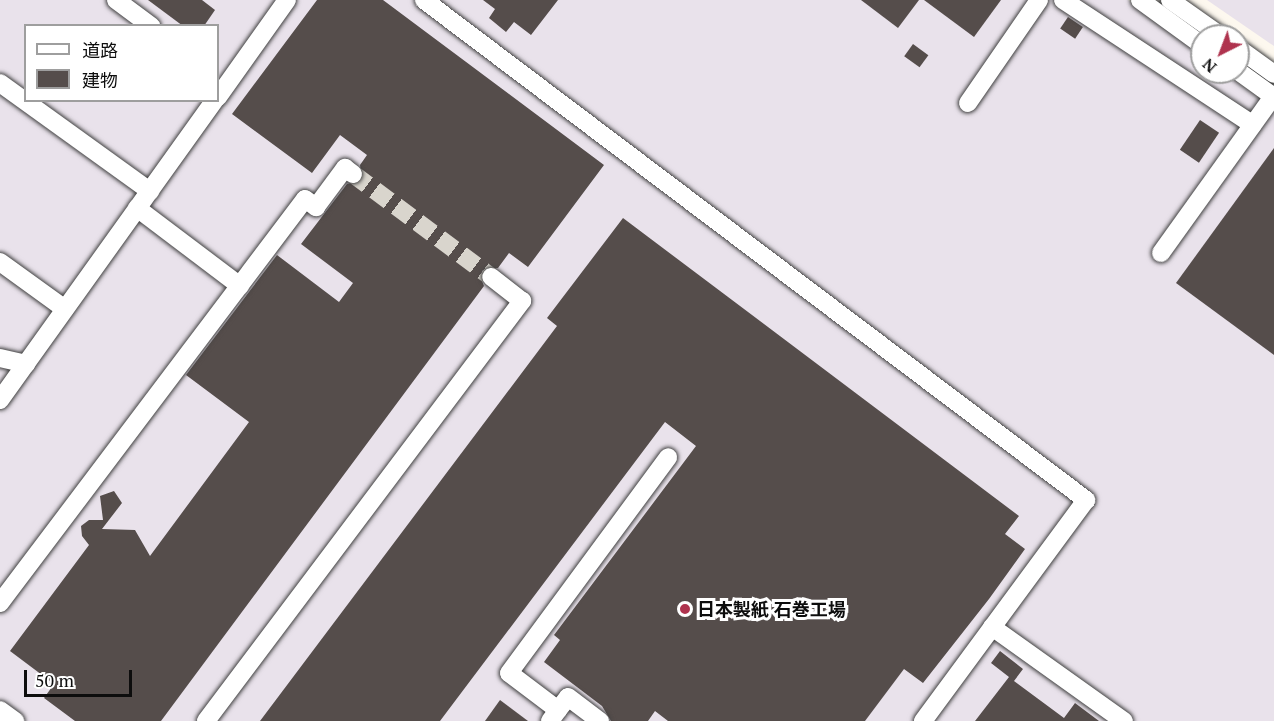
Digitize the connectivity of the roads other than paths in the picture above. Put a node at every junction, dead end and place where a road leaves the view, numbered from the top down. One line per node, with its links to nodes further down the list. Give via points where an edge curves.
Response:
1 (116, 0): 8 (street)
2 (424, 0): 35 (street, via 1086,500)
3 (1039, 0): 20 (street)
4 (1063, 0): 21 (street)
5 (1140, 0): 10 (street)
6 (1170, 0): 9 (street)
7 (280, 2): 13 (street)
8 (148, 24)
9 (1204, 24)
10 (1190, 36)
11 (1250, 57): 12 (street)
12 (1274, 74)
13 (223, 78)
14 (1250, 79): 16 (street)
15 (0, 83): 17 (street)
16 (1274, 96): 21 (street)
17 (24, 100)
18 (26, 102): 23 (street)
19 (214, 102): 23 (street)
20 (968, 103)
21 (1252, 125): 25 (street)
22 (353, 174): 28 (street, via 345,168 316,207 305,199)
23 (150, 191): 24 (street)
24 (137, 208): 28 (street); 29 (street)
25 (1161, 253)
26 (0, 262): 29 (street)
27 (491, 277): 39 (street, via 522,301)
28 (240, 286): 34 (street)
29 (65, 309): 31 (street)
30 (0, 358): 31 (street)
31 (26, 364): 32 (street)
32 (0, 400)
33 (668, 458): 37 (street, via 509,674)
34 (0, 603)
35 (993, 627): 41 (street); 42 (street)
36 (0, 710): 38 (street)
37 (554, 716): 40 (street, via 568,697)
38 (15, 721)
39 (206, 721)
40 (600, 721)
41 (923, 721)
42 (1124, 721)

